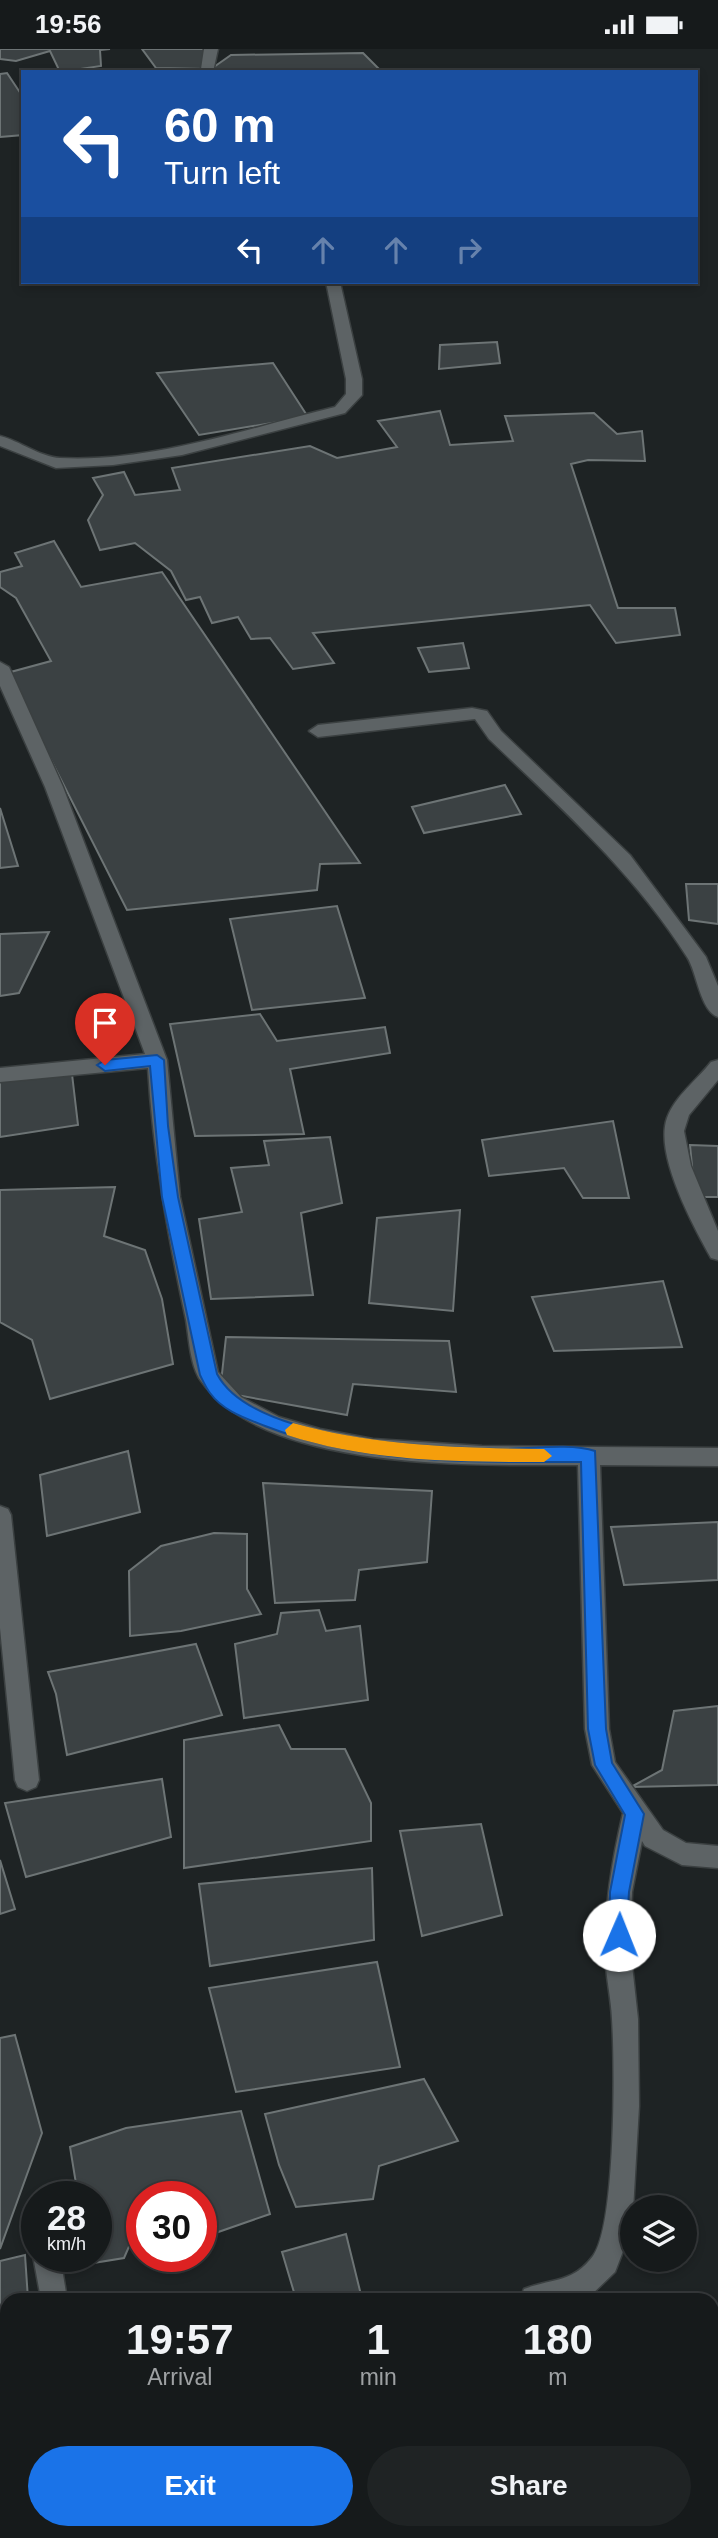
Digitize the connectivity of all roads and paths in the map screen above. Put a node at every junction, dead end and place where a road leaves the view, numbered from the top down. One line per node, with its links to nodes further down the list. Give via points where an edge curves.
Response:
1 (211, 49): 2 (street)
2 (208, 69)
3 (333, 284): 4 (street, via 354,379 354,395 340,410 182,450 113,460 56,463)
4 (0, 441)
5 (0, 667): 8 (street, via 54,787)
6 (318, 730): 7 (street, via 481,715 624,859 697,957)
7 (718, 1010)
8 (157, 1060): 10 (street); 12 (street, via 170,1197 208,1375 217,1390 239,1409 335,1441 442,1455)
9 (718, 1067): 11 (street, via 683,1109 673,1132 688,1187)
10 (0, 1075)
11 (718, 1252)
12 (589, 1456): 13 (street); 16 (street, via 597,1729 604,1765)
13 (718, 1457)
14 (0, 1515): 15 (street)
15 (27, 1780)
16 (635, 1814): 17 (street, via 654,1838 682,1854); 20 (street, via 620,1892 618,1956 625,2019 626,2106 620,2224 606,2263 582,2288)
17 (718, 1857)
18 (50, 2272): 19 (street)
19 (53, 2293)
20 (560, 2293)

